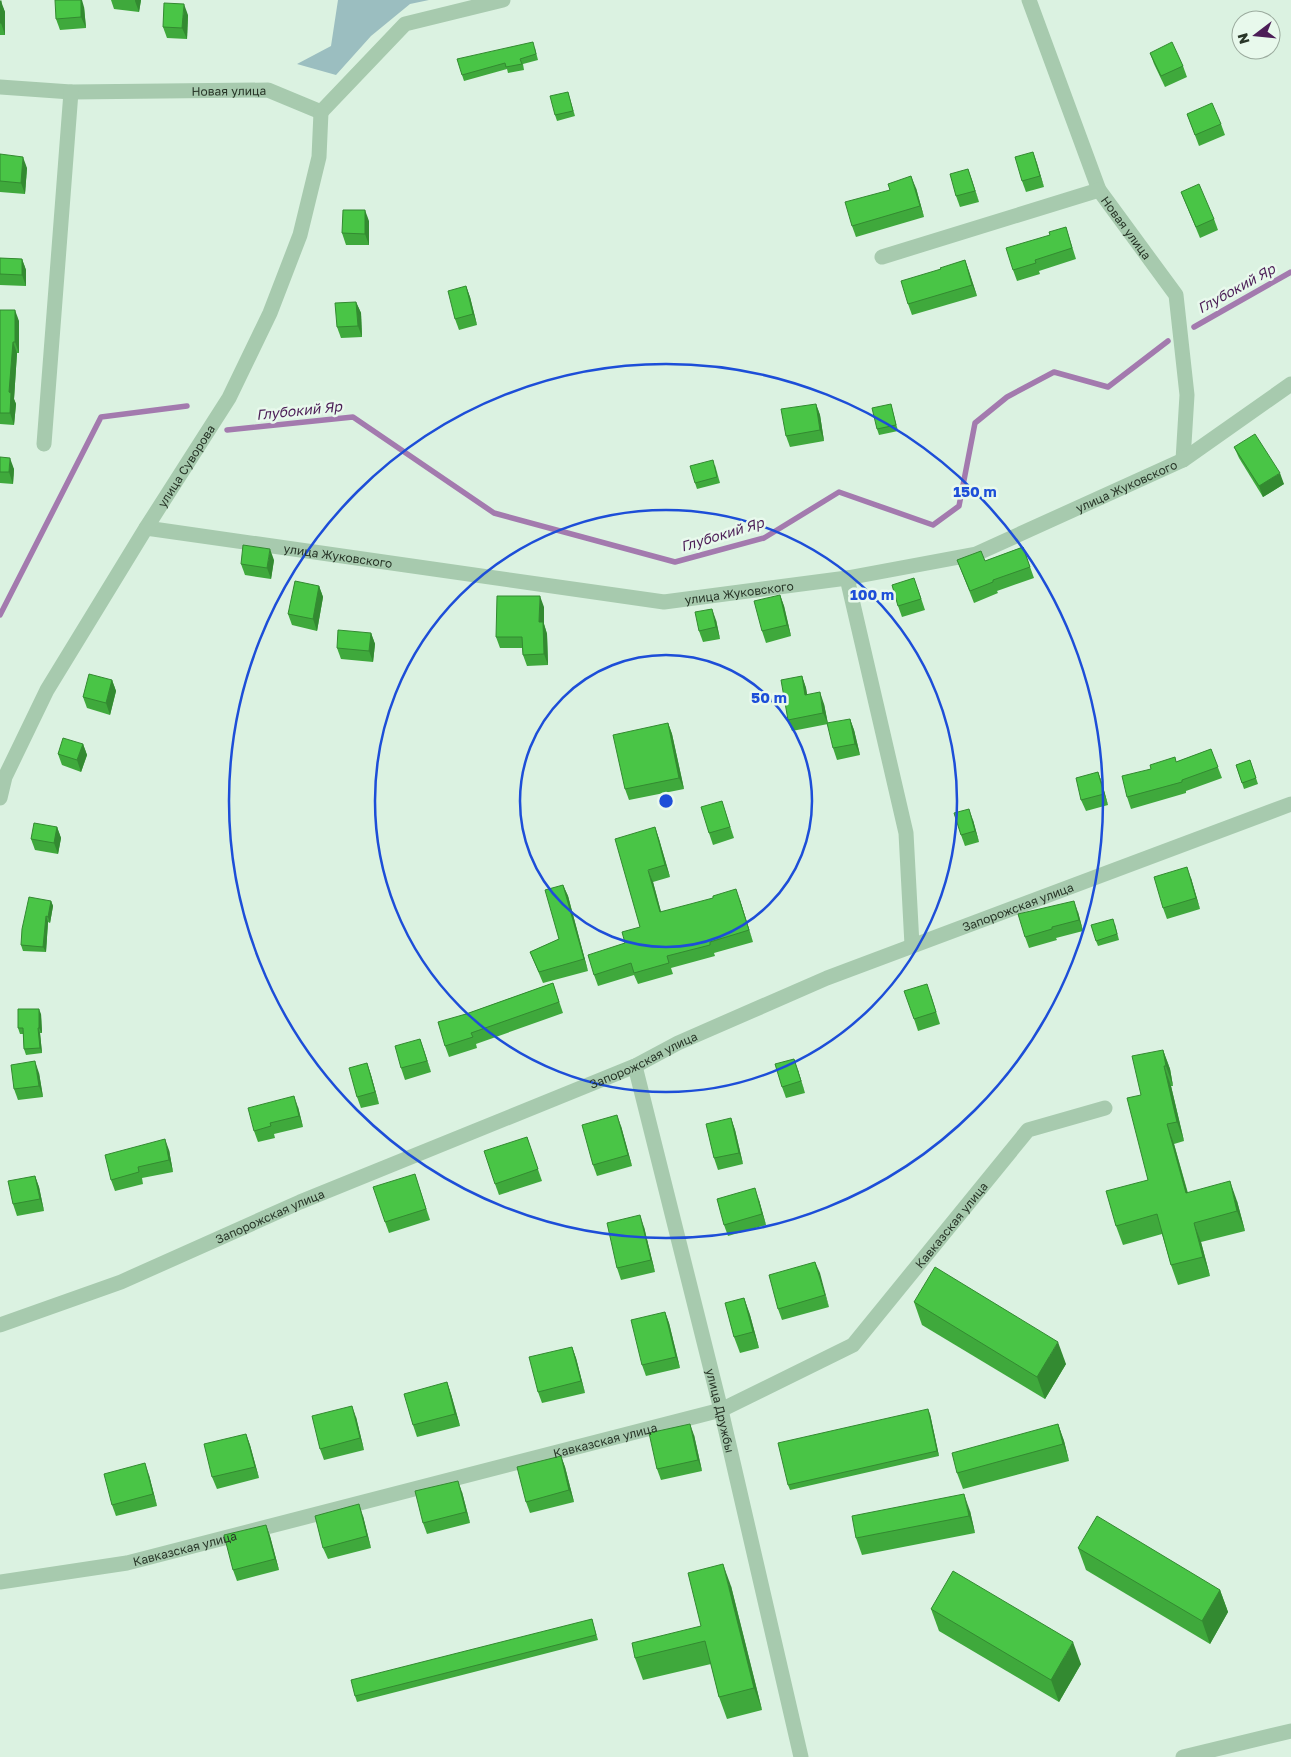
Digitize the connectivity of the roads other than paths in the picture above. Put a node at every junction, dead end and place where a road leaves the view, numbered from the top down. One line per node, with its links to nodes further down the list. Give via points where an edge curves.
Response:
1 (502, 0): 5 (street, via 404,24)
2 (1029, 0): 6 (street, Новая улица)
3 (0, 87): 4 (street, Новая улица)
4 (70, 92): 5 (street, Новая улица, via 268,90); 9 (street)
5 (321, 112): 11 (street, улица Суворова, via 320,156 300,235 270,313 229,398)
6 (1099, 190): 7 (street); 10 (street, Новая улица, via 1176,295 1187,395)
7 (882, 257)
8 (1291, 384): 10 (street, улица Жуковского)
9 (44, 444)
10 (1183, 460): 12 (street, улица Жуковского, via 976,554)
11 (146, 528): 12 (street, улица Жуковского, via 664,602); 13 (street, улица Суворова, via 47,690 5,777)
12 (847, 578): 15 (street, via 906,833)
13 (0, 798)
14 (1291, 804): 15 (street, Запорожская улица)
15 (912, 945): 16 (street, Запорожская улица, via 695,1035)
16 (636, 1066): 18 (street, Запорожская улица, via 300,1202 121,1282); 19 (street, улица Дружбы)
17 (1105, 1108): 19 (street, Кавказская улица, via 1028,1130 853,1344)
18 (0, 1325)
19 (722, 1410): 20 (street, Кавказская улица, via 127,1563); 22 (street, улица Дружбы)
20 (0, 1582)
21 (1291, 1731): 23 (street)
22 (801, 1757)
23 (1183, 1757)

